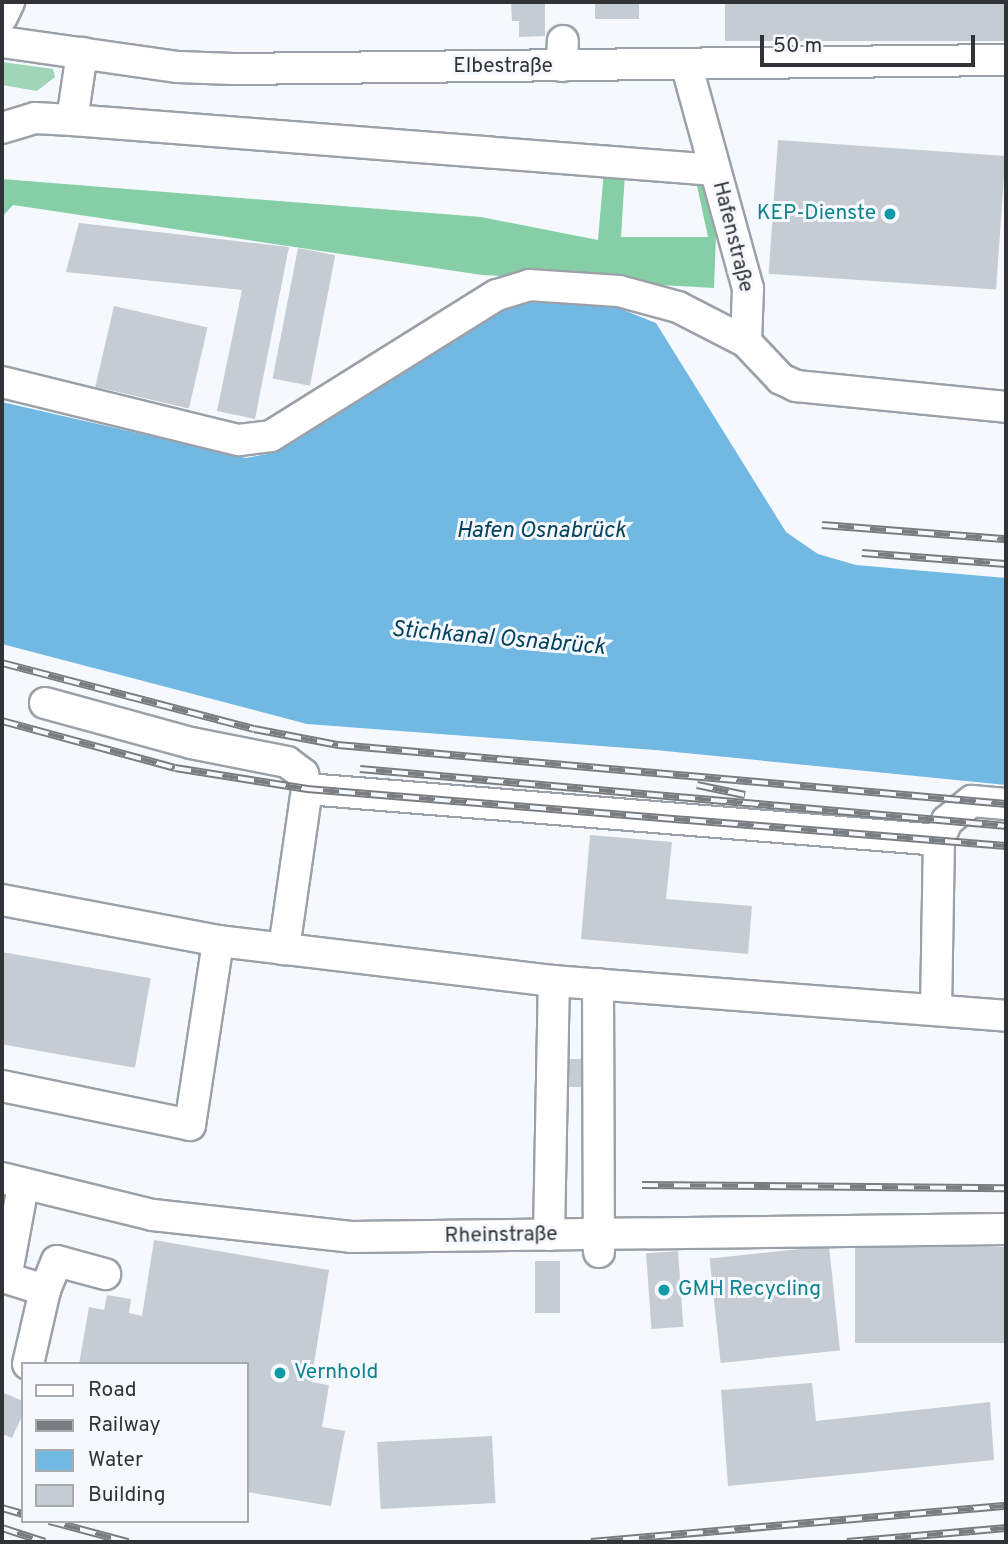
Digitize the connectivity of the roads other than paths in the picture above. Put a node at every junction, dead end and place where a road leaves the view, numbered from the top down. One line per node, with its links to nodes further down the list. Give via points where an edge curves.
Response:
1 (9, 2): 2 (street)
2 (2, 17)
3 (2, 42): 4 (street, Elbestraße)
4 (82, 53): 6 (street, Elbestraße, via 233,69 563,53); 7 (street)
5 (1006, 60): 6 (street, Elbestraße)
6 (687, 67): 9 (street, Hafenstraße)
7 (72, 120): 8 (street, via 35,118); 9 (street)
8 (2, 128)
9 (715, 170): 10 (street, Hafenstraße, via 748,289)
10 (746, 342): 11 (street, via 678,307 619,291 529,285 497,295 271,436 239,440); 12 (street, via 781,379 796,386)
11 (2, 383)
12 (1006, 407)
13 (45, 703): 14 (street, via 191,743 287,762 303,775)
14 (307, 789): 16 (street); 19 (street)
15 (1006, 804): 16 (street, via 972,801 947,821)
16 (939, 840): 22 (street)
17 (2, 900): 18 (street)
18 (218, 941): 19 (street); 24 (street, via 190,1125)
19 (284, 949): 20 (street)
20 (554, 981): 21 (street); 27 (street)
21 (598, 984): 22 (street); 28 (street)
22 (936, 1010): 23 (street)
23 (1006, 1016)
24 (2, 1086)
25 (12, 1182): 27 (street, Rheinstraße, via 153,1215 351,1237); 30 (street)
26 (1006, 1229): 28 (street, Rheinstraße)
27 (549, 1235): 28 (street, Rheinstraße)
28 (599, 1243)
29 (105, 1274): 31 (street, via 57,1261)
30 (4, 1278): 31 (street)
31 (46, 1290): 32 (street)
32 (28, 1362)

